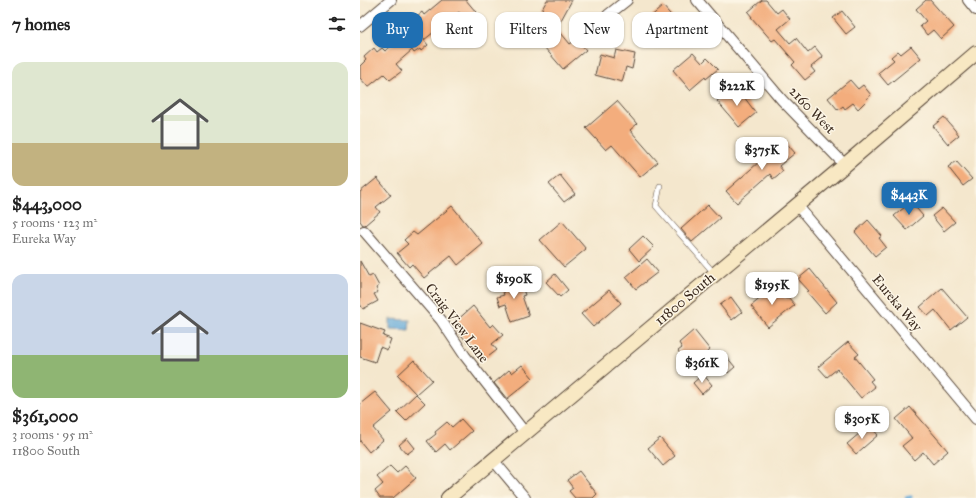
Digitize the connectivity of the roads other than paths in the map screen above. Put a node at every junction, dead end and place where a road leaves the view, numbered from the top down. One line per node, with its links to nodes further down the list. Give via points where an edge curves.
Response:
1 (391, 0): 7 (street)
2 (627, 0): 6 (street)
3 (697, 0): 9 (street, 2160 West, via 782,100)
4 (968, 0): 5 (street)
5 (976, 10)
6 (612, 12)
7 (360, 26)
8 (976, 53): 9 (main road, 11800 South)
9 (846, 165): 11 (main road, 11800 South)
10 (660, 186): 13 (lane, via 656,206)
11 (797, 205): 13 (main road, 11800 South); 14 (street, Eureka Way)
12 (364, 232): 15 (street, Craig View Lane, via 441,320 465,356)
13 (715, 274): 15 (main road, 11800 South)
14 (976, 419)
15 (526, 434): 16 (main road, 11800 South)
16 (494, 461): 17 (main road, 11800 South); 18 (street)
17 (448, 498)
18 (525, 498)

